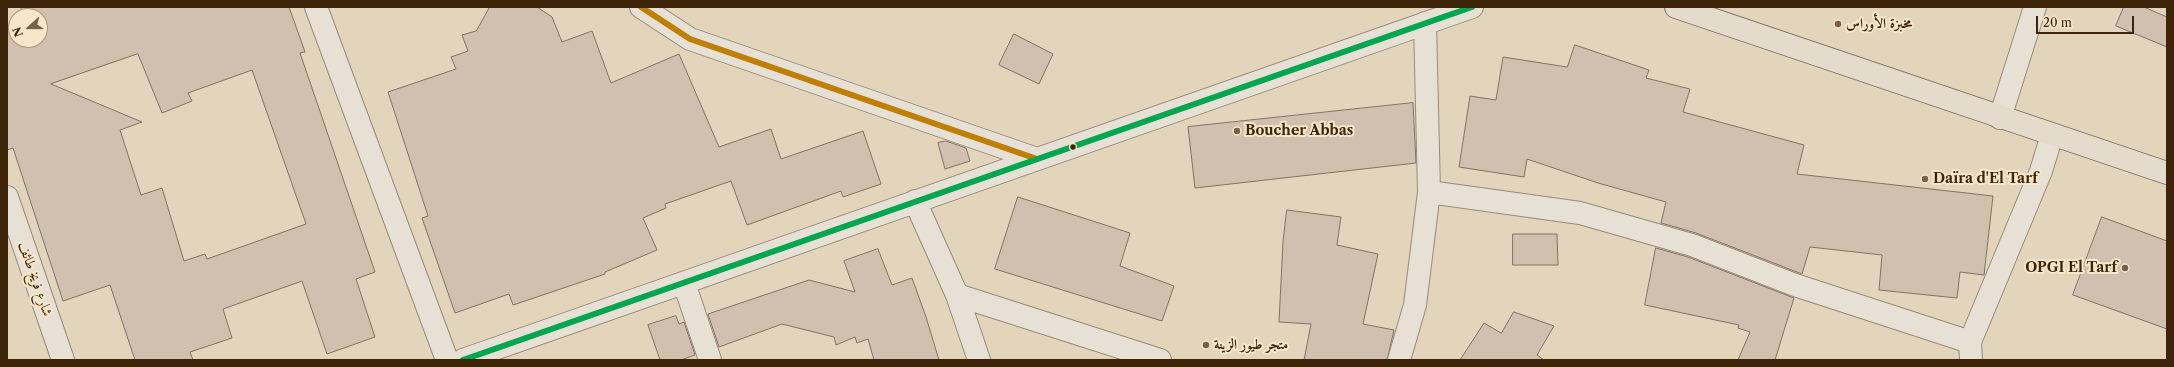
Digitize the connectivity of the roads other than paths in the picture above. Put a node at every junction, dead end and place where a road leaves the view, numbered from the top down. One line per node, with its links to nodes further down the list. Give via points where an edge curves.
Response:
1 (316, 7): 18 (street)
2 (641, 7): 9 (street, via 690,39)
3 (1472, 7): 6 (street)
4 (1676, 7): 7 (main road)
5 (2035, 7): 7 (street)
6 (1425, 23): 9 (street); 11 (street)
7 (2000, 118): 8 (main road)
8 (2052, 135): 10 (main road); 16 (street, via 2041,171)
9 (1037, 159): 13 (street)
10 (2167, 173)
11 (1429, 192): 16 (street, via 1580,213 1692,245); 23 (street, via 1415,305)
12 (7, 197): 17 (street, شارع فريخ طائف)
13 (915, 201): 14 (street); 15 (street)
14 (684, 283): 19 (street); 20 (street)
15 (957, 295): 21 (street); 22 (street)
16 (1971, 351)
17 (63, 360)
18 (447, 360)
19 (462, 360)
20 (710, 360)
21 (979, 360)
22 (1160, 360)
23 (1399, 360)

